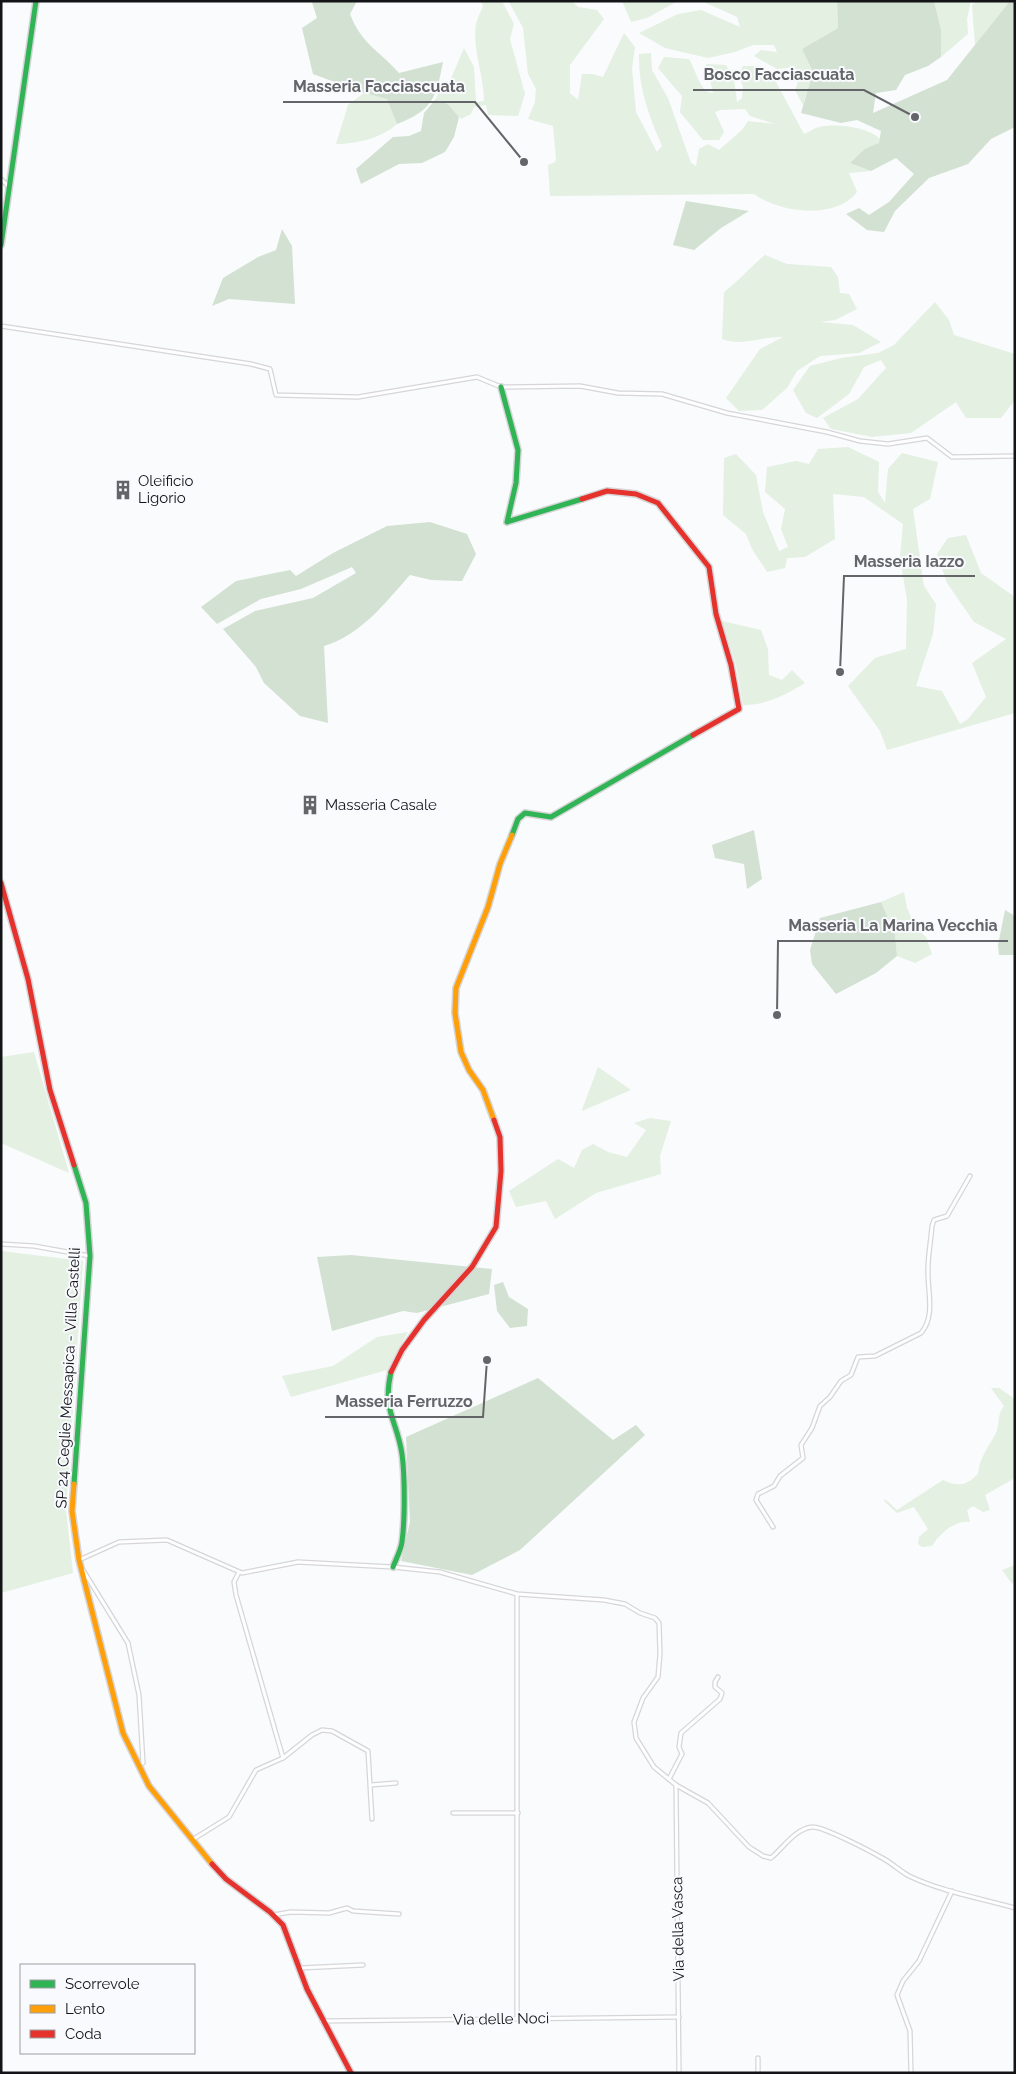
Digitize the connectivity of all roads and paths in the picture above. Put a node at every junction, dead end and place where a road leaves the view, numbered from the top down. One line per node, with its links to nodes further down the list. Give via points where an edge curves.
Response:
1 (36, 1): 3 (street)
2 (1, 179): 3 (street)
3 (9, 187): 4 (street)
4 (1, 245)
5 (1, 319): 6 (street)
6 (1, 326): 7 (street, via 251,364 270,370 276,395 358,397 477,377)
7 (501, 387): 8 (street, via 580,386 618,393 662,394 727,413 860,441 888,444 927,438 952,457); 15 (street, via 518,450 516,483 507,522 607,490 636,494 658,503 710,567 716,614 731,665 739,709 551,817 525,813 518,819 456,988 462,1052 469,1070 483,1090 500,1137 502,1171 496,1227 472,1267 439,1301 393,1366 388,1407 402,1454 404,1491 402,1543)
8 (1015, 456)
9 (1, 882): 12 (street, SP 24 Ceglie Messapica - Villa Castelli, via 28,979 50,1090 86,1203)
10 (970, 1176): 13 (street, via 947,1216 934,1220 932,1226 928,1270 930,1298 925,1328 875,1356 858,1357 851,1375 841,1381 820,1406 801,1445 803,1458 780,1476 774,1486 758,1494 756,1500)
11 (1, 1244): 12 (street)
12 (90, 1256): 14 (street, SP 24 Ceglie Messapica - Villa Castelli, via 72,1511)
13 (773, 1527)
14 (79, 1563): 16 (street, via 120,1542 167,1540); 19 (street, via 128,1643 139,1695); 21 (street, SP 24 Ceglie Messapica - Villa Castelli, via 123,1733)
15 (393, 1567): 16 (street, via 298,1562); 17 (street, via 440,1572)
16 (239, 1572): 20 (street, via 234,1582 236,1595)
17 (517, 1594): 23 (street, via 604,1600 626,1604 655,1618 659,1623 658,1676 643,1698 634,1722 636,1738 654,1768); 28 (street)
18 (718, 1678): 23 (street, via 715,1687 722,1693 720,1699 681,1734 679,1747 682,1754)
19 (142, 1756): 21 (street); 22 (street)
20 (283, 1758): 25 (street, via 312,1735 328,1730 368,1751); 30 (street, via 256,1770 229,1817)
21 (135, 1761): 30 (street, SP 24 Ceglie Messapica - Villa Castelli, via 154,1793)
22 (143, 1763)
23 (669, 1779): 26 (street)
24 (396, 1783): 25 (street)
25 (371, 1785): 29 (street)
26 (676, 1785): 31 (street, via 708,1803 749,1847 763,1856 771,1858 799,1830 814,1826 832,1832 909,1875); 37 (street, Via della Vasca)
27 (453, 1813): 28 (street)
28 (518, 1813): 38 (street)
29 (372, 1818)
30 (192, 1840): 34 (street, SP 24 Ceglie Messapica - Villa Castelli, via 226,1879)
31 (952, 1891): 32 (street); 44 (street, via 920,1961 897,1995 910,2032)
32 (1015, 1908)
33 (399, 1914): 34 (street, via 346,1908 329,1913)
34 (273, 1915): 36 (street, SP 24 Ceglie Messapica - Villa Castelli, via 288,1934)
35 (363, 1965): 36 (street)
36 (300, 1968): 39 (street, SP 24 Ceglie Messapica - Villa Castelli)
37 (679, 2017): 38 (street, Via delle Noci); 42 (street, Via della Vasca)
38 (517, 2019): 39 (street, Via delle Noci)
39 (322, 2021): 41 (street, SP 24 Ceglie Messapica - Villa Castelli)
40 (758, 2058): 43 (street)
41 (351, 2073)
42 (679, 2073)
43 (758, 2073)
44 (911, 2073)

